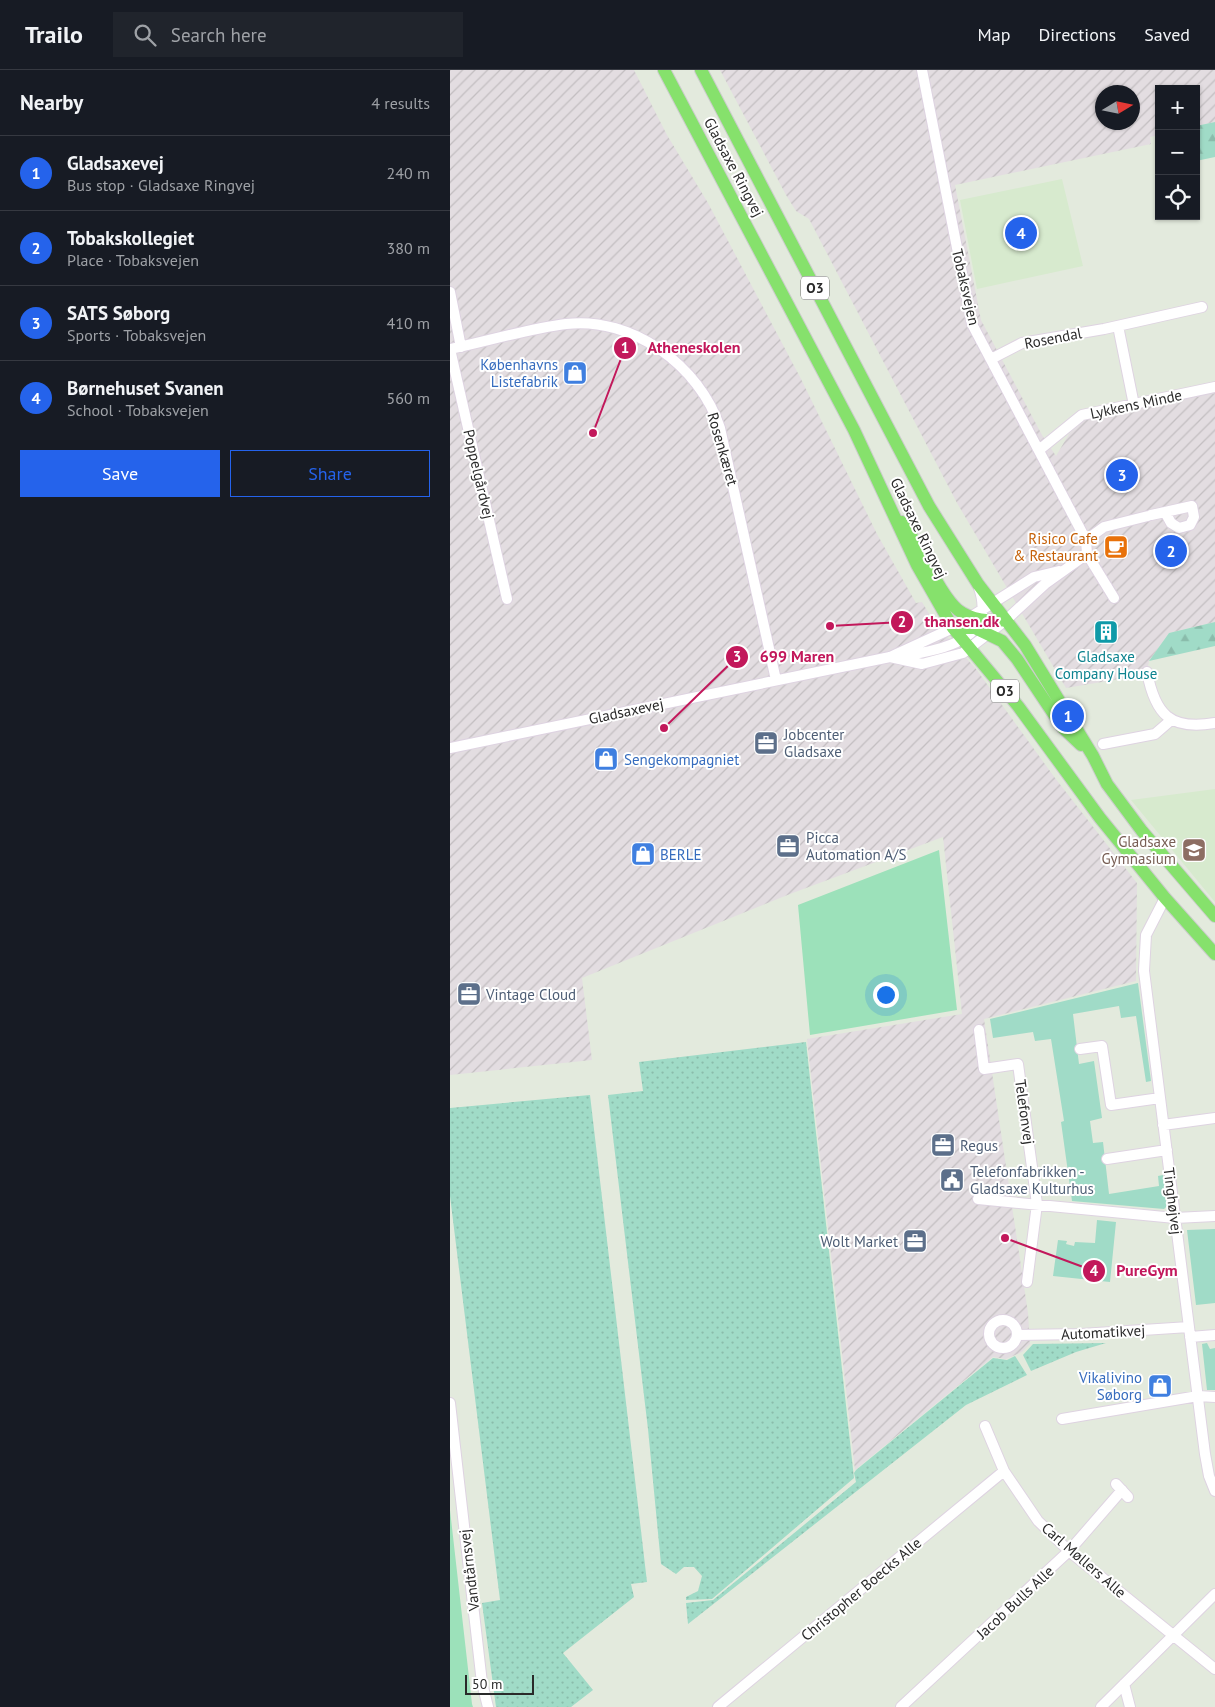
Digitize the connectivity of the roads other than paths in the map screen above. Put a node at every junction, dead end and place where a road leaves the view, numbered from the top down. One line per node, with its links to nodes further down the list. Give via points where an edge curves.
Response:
1 (664, 70): 13 (main road, Gladsaxe Ringvej / O3, via 854,430)
2 (701, 70): 20 (main road, Gladsaxe Ringvej / O3, via 929,506 978,584)
3 (922, 70): 9 (street, Tobaksvejen, via 972,324)
4 (450, 292): 7 (street)
5 (1202, 307): 6 (street, Rosendal)
6 (1118, 326): 9 (street, Rosendal, via 1022,343); 11 (street)
7 (461, 346): 8 (street, Rosenkæret); 27 (street, Rosenkæret, via 567,324 589,325 636,336 680,365 704,394 720,428)
8 (450, 349): 19 (street, Poppelgårdvej)
9 (991, 358): 12 (street, Tobaksvejen)
10 (1215, 387): 11 (street, Lykkens Minde)
11 (1134, 405): 12 (street, Lykkens Minde, via 1082,415)
12 (1039, 450): 15 (street, Tobaksvejen)
13 (887, 502): 20 (main road, via 913,536 949,600 957,609); 22 (main road, Gladsaxe Ringvej / O3, via 917,565)
14 (1165, 512): 15 (street, via 1104,527)
15 (1086, 540): 16 (street, Tobaksvejen)
16 (1087, 554): 17 (street); 18 (street, Tobaksvejen)
17 (1065, 569): 20 (street, via 1034,577); 21 (street)
18 (1114, 598)
19 (507, 599)
20 (980, 616): 21 (main road, Gladsaxe Ringvej / O3); 21 (main road); 22 (main road); 23 (main road); 24 (street)
21 (1006, 620): 23 (street, Gladsaxevej); 32 (main road, Gladsaxe Ringvej / O3, via 1025,645)
22 (953, 628): 24 (main road, Gladsaxe Ringvej / O3); 25 (street, Gladsaxevej)
23 (989, 634): 24 (street, Gladsaxevej); 32 (main road, via 1007,646 1063,728)
24 (966, 645): 25 (street, Gladsaxevej, via 953,657 922,664); 33 (main road, Gladsaxe Ringvej / O3, via 1018,706 1100,818)
25 (890, 657): 27 (street, Gladsaxevej)
26 (1147, 672): 28 (street, via 1159,709)
27 (776, 680): 31 (street, Gladsaxevej)
28 (1170, 720): 29 (street, via 1199,726); 30 (street, via 1156,734)
29 (1215, 723)
30 (1103, 744)
31 (450, 748)
32 (1093, 756): 34 (main road, Gladsaxe Ringvej / O3, via 1106,784)
33 (1165, 898): 35 (main road, Gladsaxe Ringvej / O3); 38 (street, Tinghøjvej, via 1146,935 1144,947 1144,971)
34 (1215, 916)
35 (1215, 954)
36 (979, 1030): 44 (street, Telefonvej, via 984,1069 1018,1064)
37 (1080, 1049): 38 (street, via 1102,1046 1111,1105)
38 (1160, 1098): 40 (street, Tinghøjvej)
39 (1215, 1118): 40 (street)
40 (1164, 1125): 41 (street, Tinghøjvej)
41 (1167, 1150): 42 (street); 46 (street, Tinghøjvej)
42 (1107, 1159)
43 (978, 1199): 44 (street)
44 (1038, 1204): 46 (street); 47 (street, Telefonvej)
45 (1215, 1216): 46 (street)
46 (1175, 1218): 48 (street, Tinghøjvej)
47 (1028, 1282)
48 (1190, 1332): 49 (street, Automatikvej); 50 (street); 51 (street, Tinghøjvej)
49 (1017, 1335)
50 (1215, 1335)
51 (1198, 1396): 52 (street); 54 (street); 58 (street, Tinghøjvej, via 1209,1476)
52 (1215, 1397)
53 (450, 1404): 64 (street, Vandtårnsvej, via 482,1682)
54 (1062, 1419)
55 (986, 1426): 56 (street, Carl Møllers Alle)
56 (1004, 1471): 59 (street, Carl Møllers Alle, via 1038,1521); 65 (street, Christopher Boecks Alle)
57 (1122, 1490): 59 (street, Jacob Bulls Alle)
58 (1215, 1491)
59 (1070, 1551): 61 (street, Carl Møllers Alle); 66 (street, Jacob Bulls Alle)
60 (1215, 1594): 61 (street)
61 (1174, 1635): 62 (street, Carl Møllers Alle); 63 (street)
62 (1215, 1669)
63 (1124, 1684): 67 (street); 68 (street)
64 (488, 1707)
65 (718, 1707)
66 (901, 1707)
67 (1101, 1707)
68 (1130, 1707)

